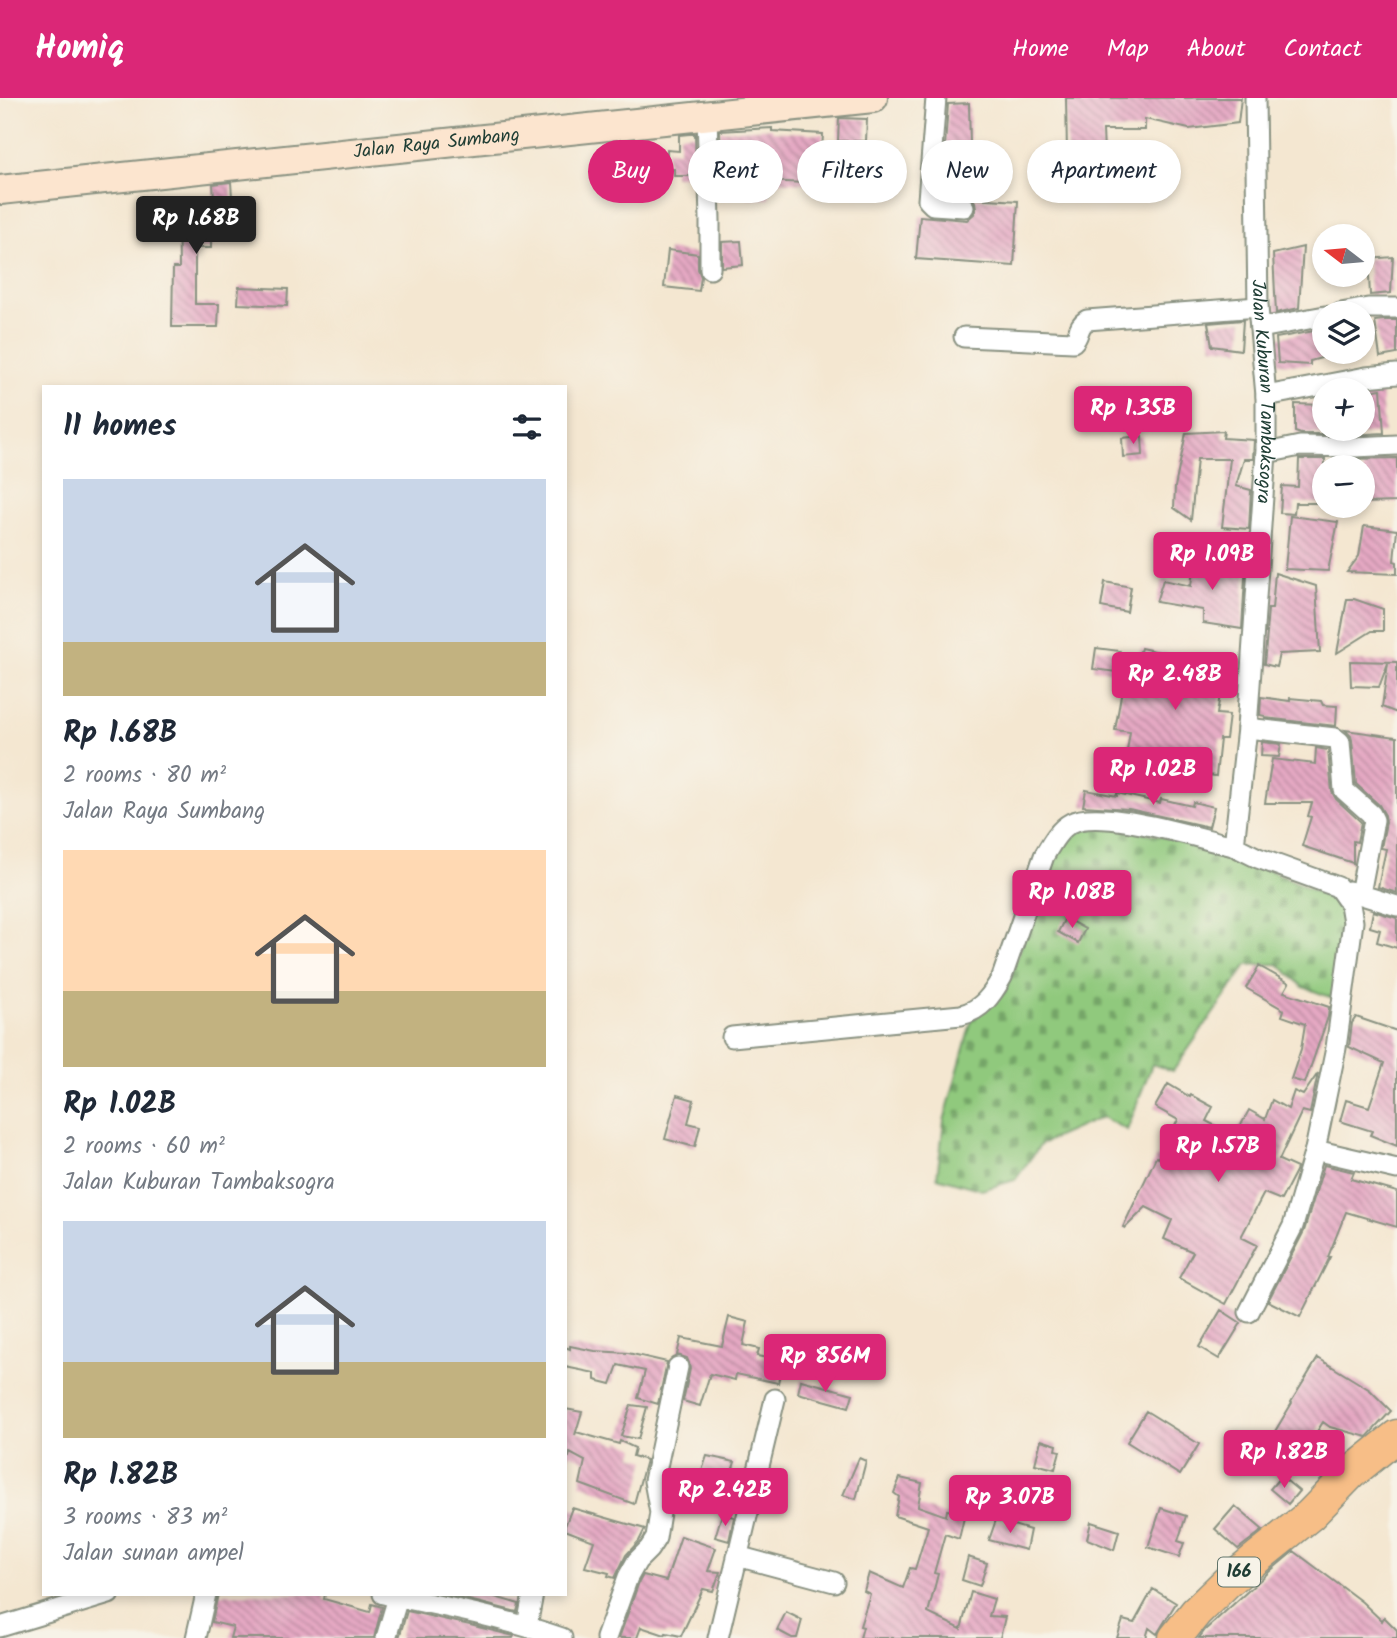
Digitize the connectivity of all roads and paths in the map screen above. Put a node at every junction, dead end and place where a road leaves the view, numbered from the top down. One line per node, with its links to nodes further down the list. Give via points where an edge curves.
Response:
1 (873, 98): 4 (street, Jalan Raya Sumbang)
2 (936, 98): 6 (street, via 929,200 933,205)
3 (1255, 98): 8 (street, Jalan Kuburan Tambaksogra)
4 (707, 115): 5 (street, Jalan Raya Sumbang); 7 (street)
5 (0, 190)
6 (964, 208)
7 (710, 269)
8 (1258, 306): 12 (street, Jalan Kuburan Tambaksogra); 13 (street, via 1087,320 1073,342)
9 (1375, 308): 10 (street)
10 (1397, 308)
11 (1312, 318): 12 (street)
12 (1260, 328): 15 (street, Jalan Kuburan Tambaksogra)
13 (964, 337)
14 (1397, 374): 15 (street)
15 (1266, 396): 17 (street, Jalan Kuburan Tambaksogra)
16 (1397, 445): 17 (street, via 1300,446)
17 (1266, 453): 18 (street, Jalan Kuburan Tambaksogra)
18 (1247, 728): 19 (street, Jalan Kuburan Tambaksogra); 21 (street, via 1340,742 1344,790 1374,820)
19 (1234, 846): 20 (street); 23 (street, via 1134,823 1096,818 1072,822 1054,838 1044,856 1002,977 975,1010)
20 (1338, 887): 21 (street); 24 (street, via 1350,904 1353,922 1336,1048)
21 (1360, 894): 22 (street)
22 (1397, 906)
23 (732, 1037)
24 (1315, 1150): 25 (street); 26 (street, via 1293,1226)
25 (1397, 1169)
26 (1249, 1312)
27 (678, 1367): 42 (street, via 654,1481 660,1513 656,1538 628,1577)
28 (775, 1399): 30 (street)
29 (1391, 1442): 44 (main road, 166, via 1227,1582)
30 (737, 1556): 31 (street); 43 (street)
31 (834, 1582)
32 (102, 1596): 38 (street)
33 (206, 1596): 39 (street)
34 (393, 1596): 40 (street)
35 (397, 1596): 37 (street)
36 (533, 1596): 37 (street)
37 (527, 1626): 41 (street)
38 (0, 1627)
39 (196, 1638)
40 (386, 1638)
41 (562, 1638)
42 (606, 1638)
43 (718, 1638)
44 (1175, 1638)

